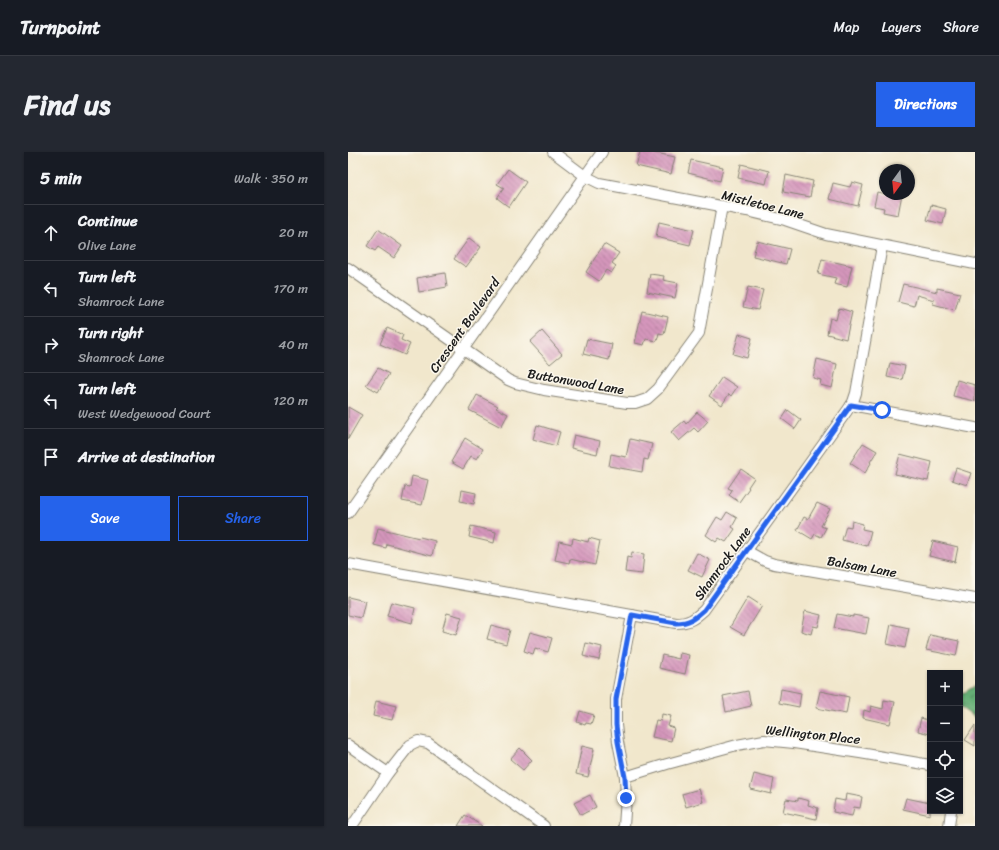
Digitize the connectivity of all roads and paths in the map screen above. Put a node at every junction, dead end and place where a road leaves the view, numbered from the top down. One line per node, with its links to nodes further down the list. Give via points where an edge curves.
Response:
1 (553, 152): 3 (street, Mistletoe Lane)
2 (602, 152): 3 (street, Crescent Boulevard)
3 (585, 176): 4 (street, Mistletoe Lane, via 599,183); 8 (street, Crescent Boulevard)
4 (722, 206): 5 (street, Mistletoe Lane); 8 (street, Buttonwood Lane, via 699,333 648,399 627,403 514,383)
5 (882, 246): 6 (street, Mistletoe Lane); 9 (street, Shamrock Lane, via 856,393)
6 (975, 264)
7 (348, 268): 8 (street, Buttonwood Lane)
8 (463, 349): 11 (street, Crescent Boulevard)
9 (851, 405): 10 (street); 12 (street, Shamrock Lane)
10 (975, 428)
11 (348, 512)
12 (746, 551): 14 (street, Balsam Lane, via 774,564); 15 (street, Shamrock Lane, via 704,610 689,622 676,623)
13 (348, 564): 15 (street, Shamrock Lane)
14 (975, 599)
15 (632, 615): 19 (street, via 616,699 616,725)
16 (348, 745): 18 (street)
17 (927, 764): 19 (street, Wellington Place, via 860,752 764,740 737,745)
18 (388, 773): 21 (street); 22 (street, via 410,745 418,741 428,743)
19 (625, 777): 23 (street)
20 (951, 814): 24 (street)
21 (352, 826)
22 (544, 826)
23 (624, 826)
24 (949, 826)

